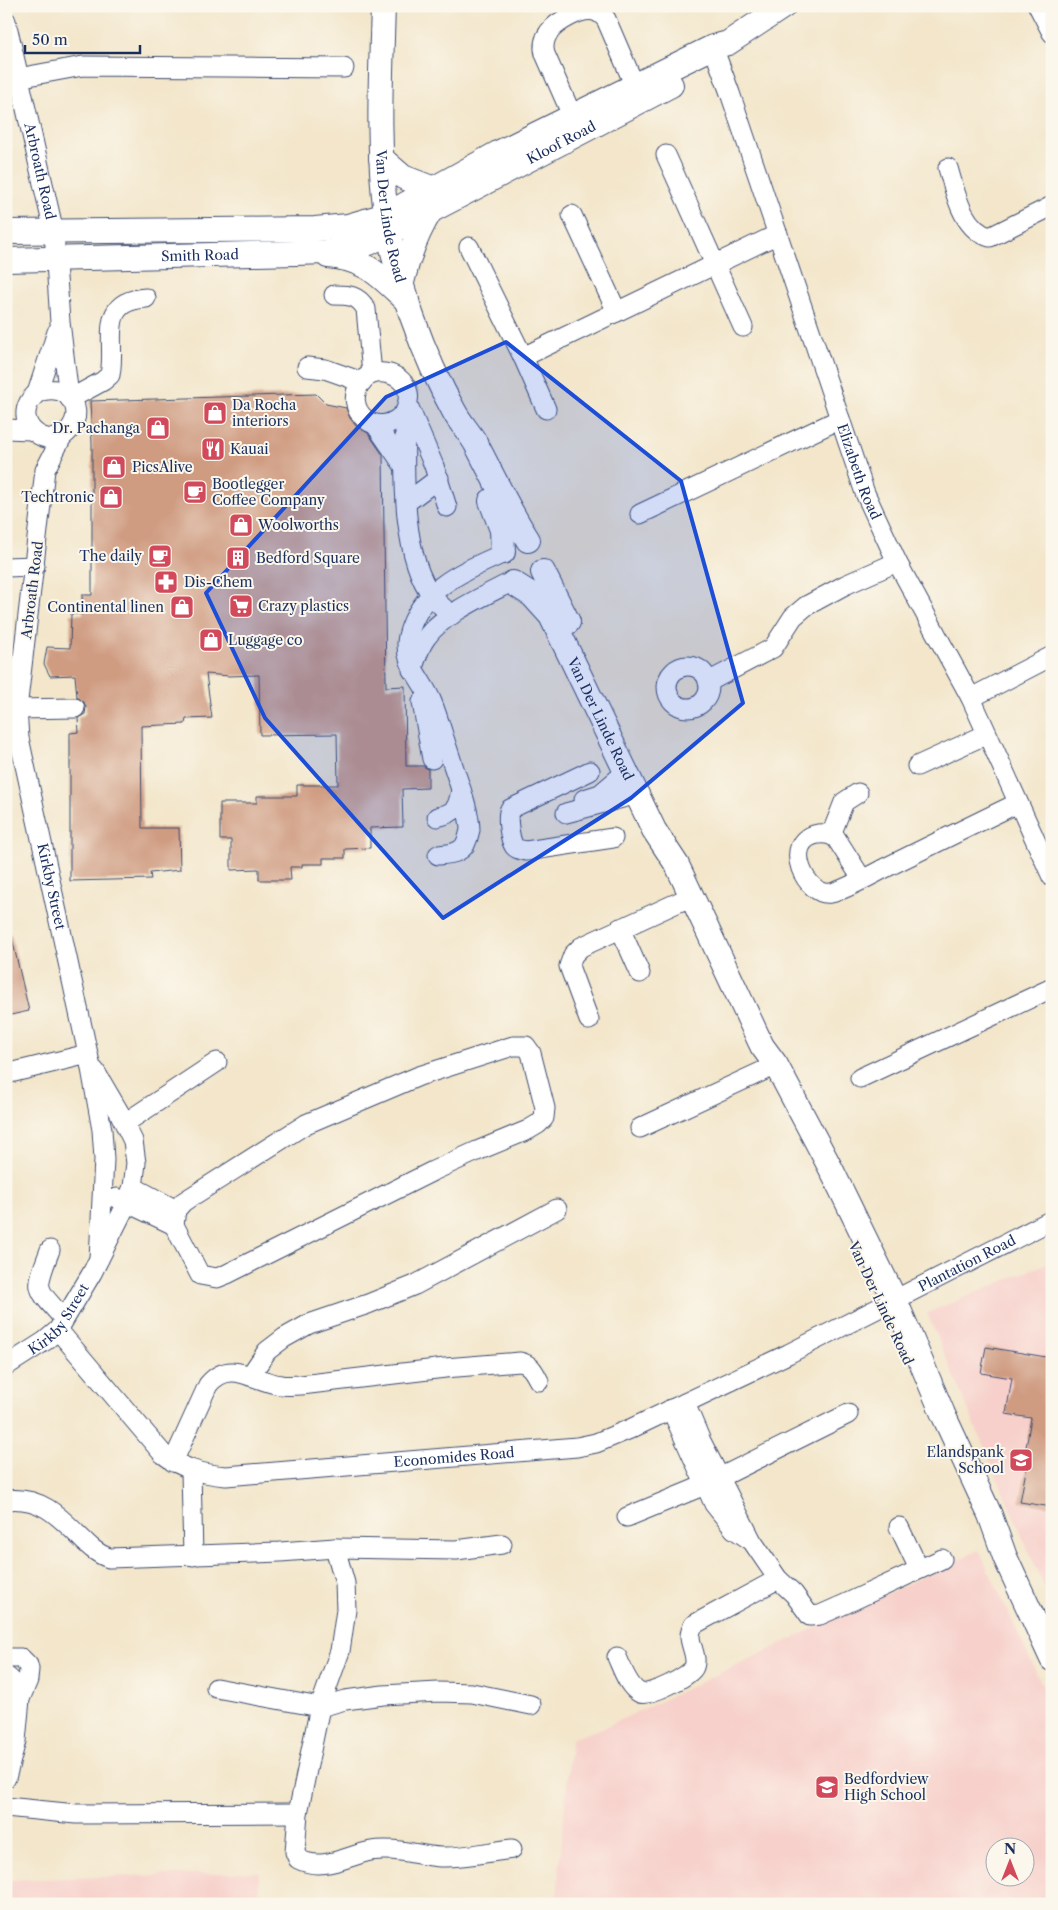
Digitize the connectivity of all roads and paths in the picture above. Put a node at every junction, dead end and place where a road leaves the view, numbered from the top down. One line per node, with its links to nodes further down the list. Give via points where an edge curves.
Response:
1 (383, 6): 12 (main road, Van Der Linde Road)
2 (784, 6): 6 (main road, Kloof Road)
3 (1038, 6): 5 (street)
4 (6, 21): 8 (street, Arbroath Road)
5 (1052, 33)
6 (719, 50): 9 (main road, Kloof Road); 21 (street, Elizabeth Road, via 730,93)
7 (344, 68): 8 (street, via 83,66)
8 (12, 79): 20 (street, Arbroath Road)
9 (638, 93): 10 (main road, Kloof Road); 10 (street, via 606,19 600,13 588,10 572,16 548,33 544,47)
10 (576, 125): 14 (main road, Kloof Road)
11 (666, 155): 26 (street)
12 (382, 165): 14 (main road); 17 (main road, Van Der Linde Road); 18 (main road, via 377,185 365,203 342,218)
13 (948, 168): 15 (street, via 959,204 980,234 990,237)
14 (432, 199): 17 (main road, Kloof Road); 27 (main road, via 409,254)
15 (1052, 206)
16 (572, 215): 30 (street)
17 (388, 224): 18 (main road, Smith Road); 23 (main road, Smith Road, via 369,243 327,252); 27 (main road, Van Der Linde Road)
18 (315, 229): 20 (main road, Smith Road)
19 (6, 232): 20 (main road, Smith Road)
20 (54, 232): 24 (street, Arbroath Road)
21 (778, 234): 26 (street); 41 (street, Elizabeth Road)
22 (469, 247): 33 (street)
23 (295, 253): 24 (main road, Smith Road); 27 (main road, via 357,261)
24 (55, 259): 25 (main road, Smith Road); 31 (street, Arbroath Road)
25 (6, 260)
26 (715, 264): 30 (street); 32 (street)
27 (405, 293): 40 (main road, Van Der Linde Road, via 430,362)
28 (334, 295): 35 (street, via 354,296 366,309)
29 (146, 298): 37 (street, via 128,300 116,310 112,326 110,375)
30 (617, 312): 33 (street)
31 (60, 322): 36 (street, Arbroath Road); 37 (street, Arbroath Road)
32 (743, 327)
33 (523, 357): 38 (street)
34 (316, 368): 35 (street)
35 (363, 385): 39 (street, via 388,373 402,382 408,396); 42 (street, via 361,415)
36 (37, 393): 37 (street, via 50,388); 44 (street, via 31,398 25,414)
37 (70, 398): 45 (street, via 76,416 70,430)
38 (546, 408)
39 (407, 409): 42 (street, via 392,423); 46 (street); 48 (street)
40 (456, 414): 52 (main road, Van Der Linde Road); 53 (main road, Van Der Linde Road, via 465,448 500,521)
41 (840, 419): 51 (street); 54 (street, Elizabeth Road, via 865,493)
42 (375, 424): 46 (street)
43 (6, 429): 44 (street)
44 (34, 432): 45 (street, via 50,439); 47 (street, Arbroath Road)
45 (63, 435): 47 (street, Arbroath Road)
46 (404, 466): 49 (street)
47 (44, 470): 55 (street, Arbroath Road)
48 (439, 478): 49 (street); 50 (street)
49 (407, 502): 59 (street, via 412,548 418,570)
50 (447, 507)
51 (640, 514)
52 (528, 540): 53 (main road, via 513,542); 57 (main road, via 543,552)
53 (502, 553): 58 (main road, via 502,572); 59 (street, via 454,576)
54 (896, 562): 63 (street, via 799,610 768,652); 64 (street, Elizabeth Road)
55 (35, 566): 56 (street); 66 (street, Arbroath Road)
56 (6, 567)
57 (543, 572): 58 (main road, via 534,582 520,585); 83 (main road, Van Der Linde Road, via 666,825)
58 (512, 582): 60 (street); 71 (main road, Van Der Linde Road, via 532,595 551,616)
59 (432, 596): 60 (street); 62 (street, via 422,607 408,636 407,652)
60 (452, 615): 62 (street, via 426,638)
61 (1052, 656): 64 (street)
62 (417, 677): 68 (street); 73 (street, via 432,702)
63 (708, 682)
64 (971, 698): 67 (street, Elizabeth Road)
65 (75, 708): 66 (street)
66 (12, 709): 91 (street, Kirkby Street)
67 (987, 734): 69 (street); 76 (street, Elizabeth Road)
68 (432, 758)
69 (917, 766)
70 (590, 771): 72 (street)
71 (626, 772): 75 (main road, Van Der Linde Road); 77 (street, via 600,794)
72 (558, 786): 77 (street); 81 (street, via 507,814 514,846 526,851)
73 (461, 790): 78 (street, via 457,807 451,813); 82 (street, via 469,823 468,837 461,850)
74 (858, 793): 79 (street, via 844,802)
75 (637, 794): 77 (street); 83 (main road, Van Der Linde Road, via 654,830)
76 (1018, 803): 84 (street, Elizabeth Road); 85 (street)
77 (565, 809): 81 (street)
78 (437, 817)
79 (831, 835): 85 (street); 85 (street, via 820,833 811,836 800,846 800,862 807,879 820,892 832,893)
80 (613, 838): 81 (street)
81 (576, 844)
82 (438, 855)
83 (677, 865): 86 (main road, Van Der Linde Road)
84 (1052, 877)
85 (862, 879)
86 (692, 896): 87 (street); 92 (main road, Van Der Linde Road)
87 (620, 928): 88 (street); 90 (street, via 580,946 569,966)
88 (640, 973)
89 (1052, 988): 95 (street)
90 (589, 1020)
91 (89, 1058): 94 (street); 96 (street, Kirkby Street); 98 (street, Kirkby Street)
92 (769, 1060): 97 (street); 106 (main road, Van Der Linde Road, via 787,1104)
93 (217, 1062): 96 (street)
94 (6, 1074)
95 (860, 1078)
96 (124, 1120): 98 (street); 100 (street, Kirkby Street, via 136,1151 136,1170)
97 (640, 1128)
98 (102, 1130): 99 (street, Kirkby Street)
99 (102, 1192): 100 (street); 105 (street, Kirkby Street)
100 (130, 1195): 102 (street); 105 (street, Kirkby Street)
101 (557, 1209): 109 (street, via 415,1285 309,1324 267,1351)
102 (175, 1218): 102 (street, via 183,1202 306,1124 419,1076 495,1052 526,1046 531,1053 545,1108 544,1118 528,1130 433,1171 217,1278 200,1275)
103 (1052, 1220): 106 (street, Plantation Road)
104 (50, 1250): 107 (street, Economides Road, via 38,1286)
105 (99, 1259): 107 (street, Kirkby Street)
106 (888, 1303): 111 (street, Economides Road); 127 (main road, Van Der Linde Road, via 974,1506 992,1542 1005,1557)
107 (61, 1325): 108 (street, Kirkby Street, via 45,1341); 113 (street, Economides Road, via 154,1445)
108 (6, 1366)
109 (250, 1376): 110 (street, via 280,1385 301,1385 520,1362 527,1363); 113 (street, via 224,1372 215,1377 208,1385)
110 (539, 1380)
111 (678, 1406): 114 (street, Economides Road, via 596,1443 577,1447 226,1476); 115 (street)
112 (848, 1414): 115 (street)
113 (173, 1462): 114 (street, Economides Road)
114 (191, 1471): 121 (street)
115 (712, 1481): 117 (street); 124 (street)
116 (6, 1500): 121 (street, via 32,1501 59,1515 98,1553 109,1558)
117 (627, 1517)
118 (899, 1527): 123 (street)
119 (502, 1544): 120 (street, via 456,1550)
120 (335, 1548): 121 (street); 132 (street, via 345,1584 346,1610 340,1651)
121 (193, 1556)
122 (942, 1559): 123 (street)
123 (919, 1569): 124 (street, via 820,1615 810,1616)
124 (778, 1579): 125 (street, via 693,1625 690,1636 695,1662 693,1669 664,1687 641,1694 627,1679)
125 (617, 1657)
126 (6, 1658): 130 (street, via 21,1658 30,1669)
127 (1052, 1659)
128 (6, 1676): 130 (street, via 17,1688)
129 (216, 1688): 132 (street)
130 (20, 1698): 133 (street, via 16,1741)
131 (531, 1705): 132 (street, via 472,1693 438,1692 383,1695)
132 (320, 1707): 135 (street)
133 (6, 1778)
134 (6, 1807): 135 (street, via 76,1814)
135 (298, 1813): 136 (street, via 295,1852 298,1859 306,1863 345,1860 388,1849 440,1857)
136 (512, 1849)

